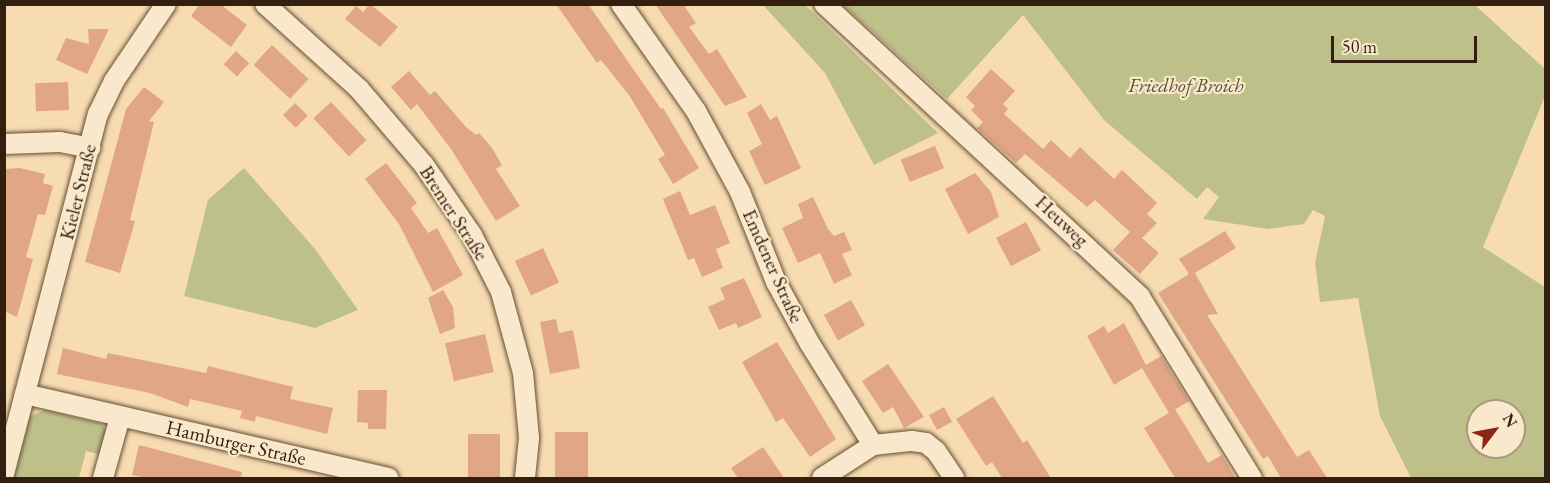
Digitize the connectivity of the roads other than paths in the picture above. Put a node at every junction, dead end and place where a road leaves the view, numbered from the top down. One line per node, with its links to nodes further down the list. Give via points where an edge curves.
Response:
1 (166, 4): 6 (street, Kieler Straße, via 114,81 98,114)
2 (265, 4): 13 (street, Bremer Straße, via 359,89 424,165 472,235 501,292 523,373 529,438)
3 (621, 4): 9 (street, Emdener Straße, via 696,111 740,192 776,282)
4 (824, 4): 16 (street, Heuweg, via 1140,297)
5 (4, 144): 6 (street, via 60,142)
6 (90, 147): 7 (street, Kieler Straße)
7 (25, 394): 8 (street); 10 (street, Kieler Straße)
8 (120, 417): 11 (street); 12 (street, Hamburger Straße)
9 (873, 445): 14 (street); 15 (street, via 926,443)
10 (4, 474)
11 (103, 478)
12 (388, 478)
13 (525, 478)
14 (822, 478)
15 (954, 478)
16 (1252, 478)

